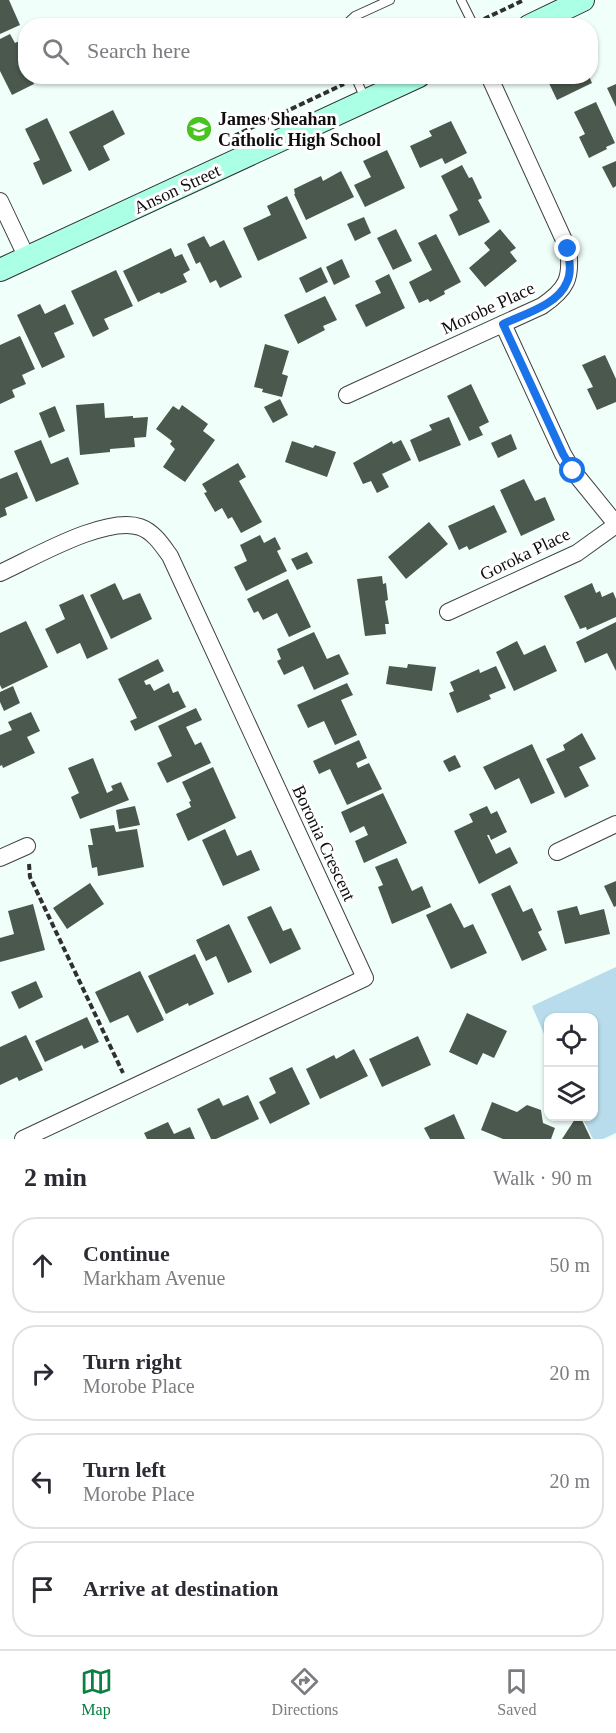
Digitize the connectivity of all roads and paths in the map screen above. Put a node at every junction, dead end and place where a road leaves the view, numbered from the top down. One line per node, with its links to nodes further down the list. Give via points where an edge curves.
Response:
1 (390, 0): 5 (lane)
2 (461, 0): 6 (lane)
3 (525, 0): 7 (path)
4 (583, 0): 8 (street)
5 (353, 18)
6 (470, 18)
7 (488, 18)
8 (546, 18)
9 (343, 84): 14 (path)
10 (358, 84): 13 (lane)
11 (402, 84): 13 (street, Anson Street)
12 (493, 84): 18 (street, Morobe Place, via 568,249 570,266 567,283 556,297)
13 (366, 101): 16 (street, Anson Street)
14 (227, 140)
15 (0, 201): 16 (street)
16 (27, 258): 17 (street, Anson Street)
17 (0, 270)
18 (503, 324): 19 (street, Morobe Place); 20 (street, via 563,454)
19 (347, 395)
20 (616, 524): 22 (street, Goroka Place, via 577,553)
21 (0, 573): 27 (street, Boronia Crescent, via 92,531 116,525 140,527 155,536 170,556 365,978)
22 (448, 612)
23 (616, 824): 25 (street)
24 (27, 846): 26 (street); 27 (path, via 30,877)
25 (557, 852)
26 (0, 858)
27 (131, 1088): 28 (street, Boronia Crescent)
28 (48, 1134): 29 (street, Boronia Crescent)
29 (23, 1139)

